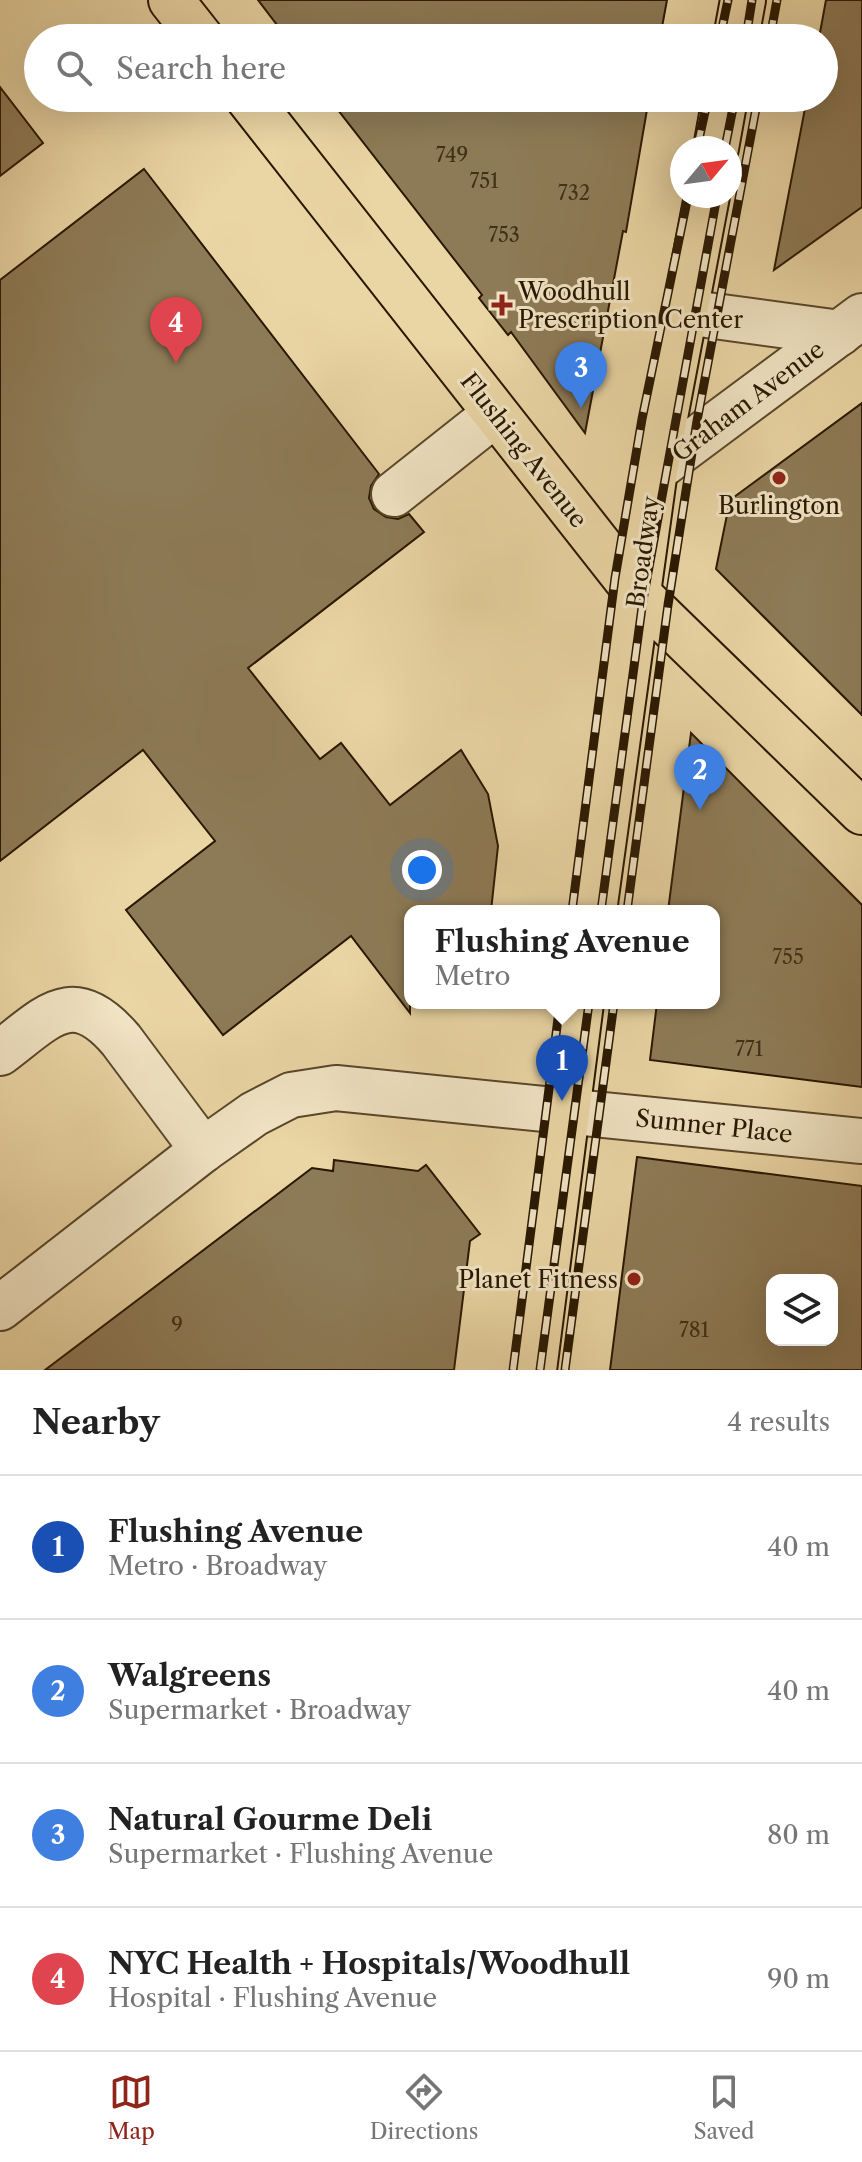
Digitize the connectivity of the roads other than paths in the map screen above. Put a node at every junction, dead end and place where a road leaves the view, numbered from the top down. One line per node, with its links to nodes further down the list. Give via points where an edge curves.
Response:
1 (171, 0): 3 (main road)
2 (743, 0): 4 (main road)
3 (190, 24)
4 (739, 24)
5 (259, 112): 11 (main road, Flushing Avenue)
6 (722, 112): 7 (main road)
7 (718, 136)
8 (705, 208): 9 (main road, Broadway)
9 (685, 312): 10 (street, Graham Avenue); 12 (main road, Broadway)
10 (851, 324): 12 (street, Graham Avenue)
11 (495, 414): 13 (street); 14 (main road, Flushing Avenue)
12 (655, 470): 14 (main road, Broadway)
13 (394, 494)
14 (637, 593): 15 (main road, Flushing Avenue); 16 (main road, Broadway)
15 (862, 812)
16 (595, 905)
17 (580, 1009): 19 (main road)
18 (0, 1053): 21 (street, via 51,1015 70,1009 89,1012 121,1040)
19 (567, 1110): 20 (street, Sumner Place); 21 (street, Sumner Place, via 336,1088 291,1095); 23 (main road)
20 (862, 1141)
21 (203, 1150): 22 (street, Sumner Place)
22 (0, 1308)
23 (534, 1370)

